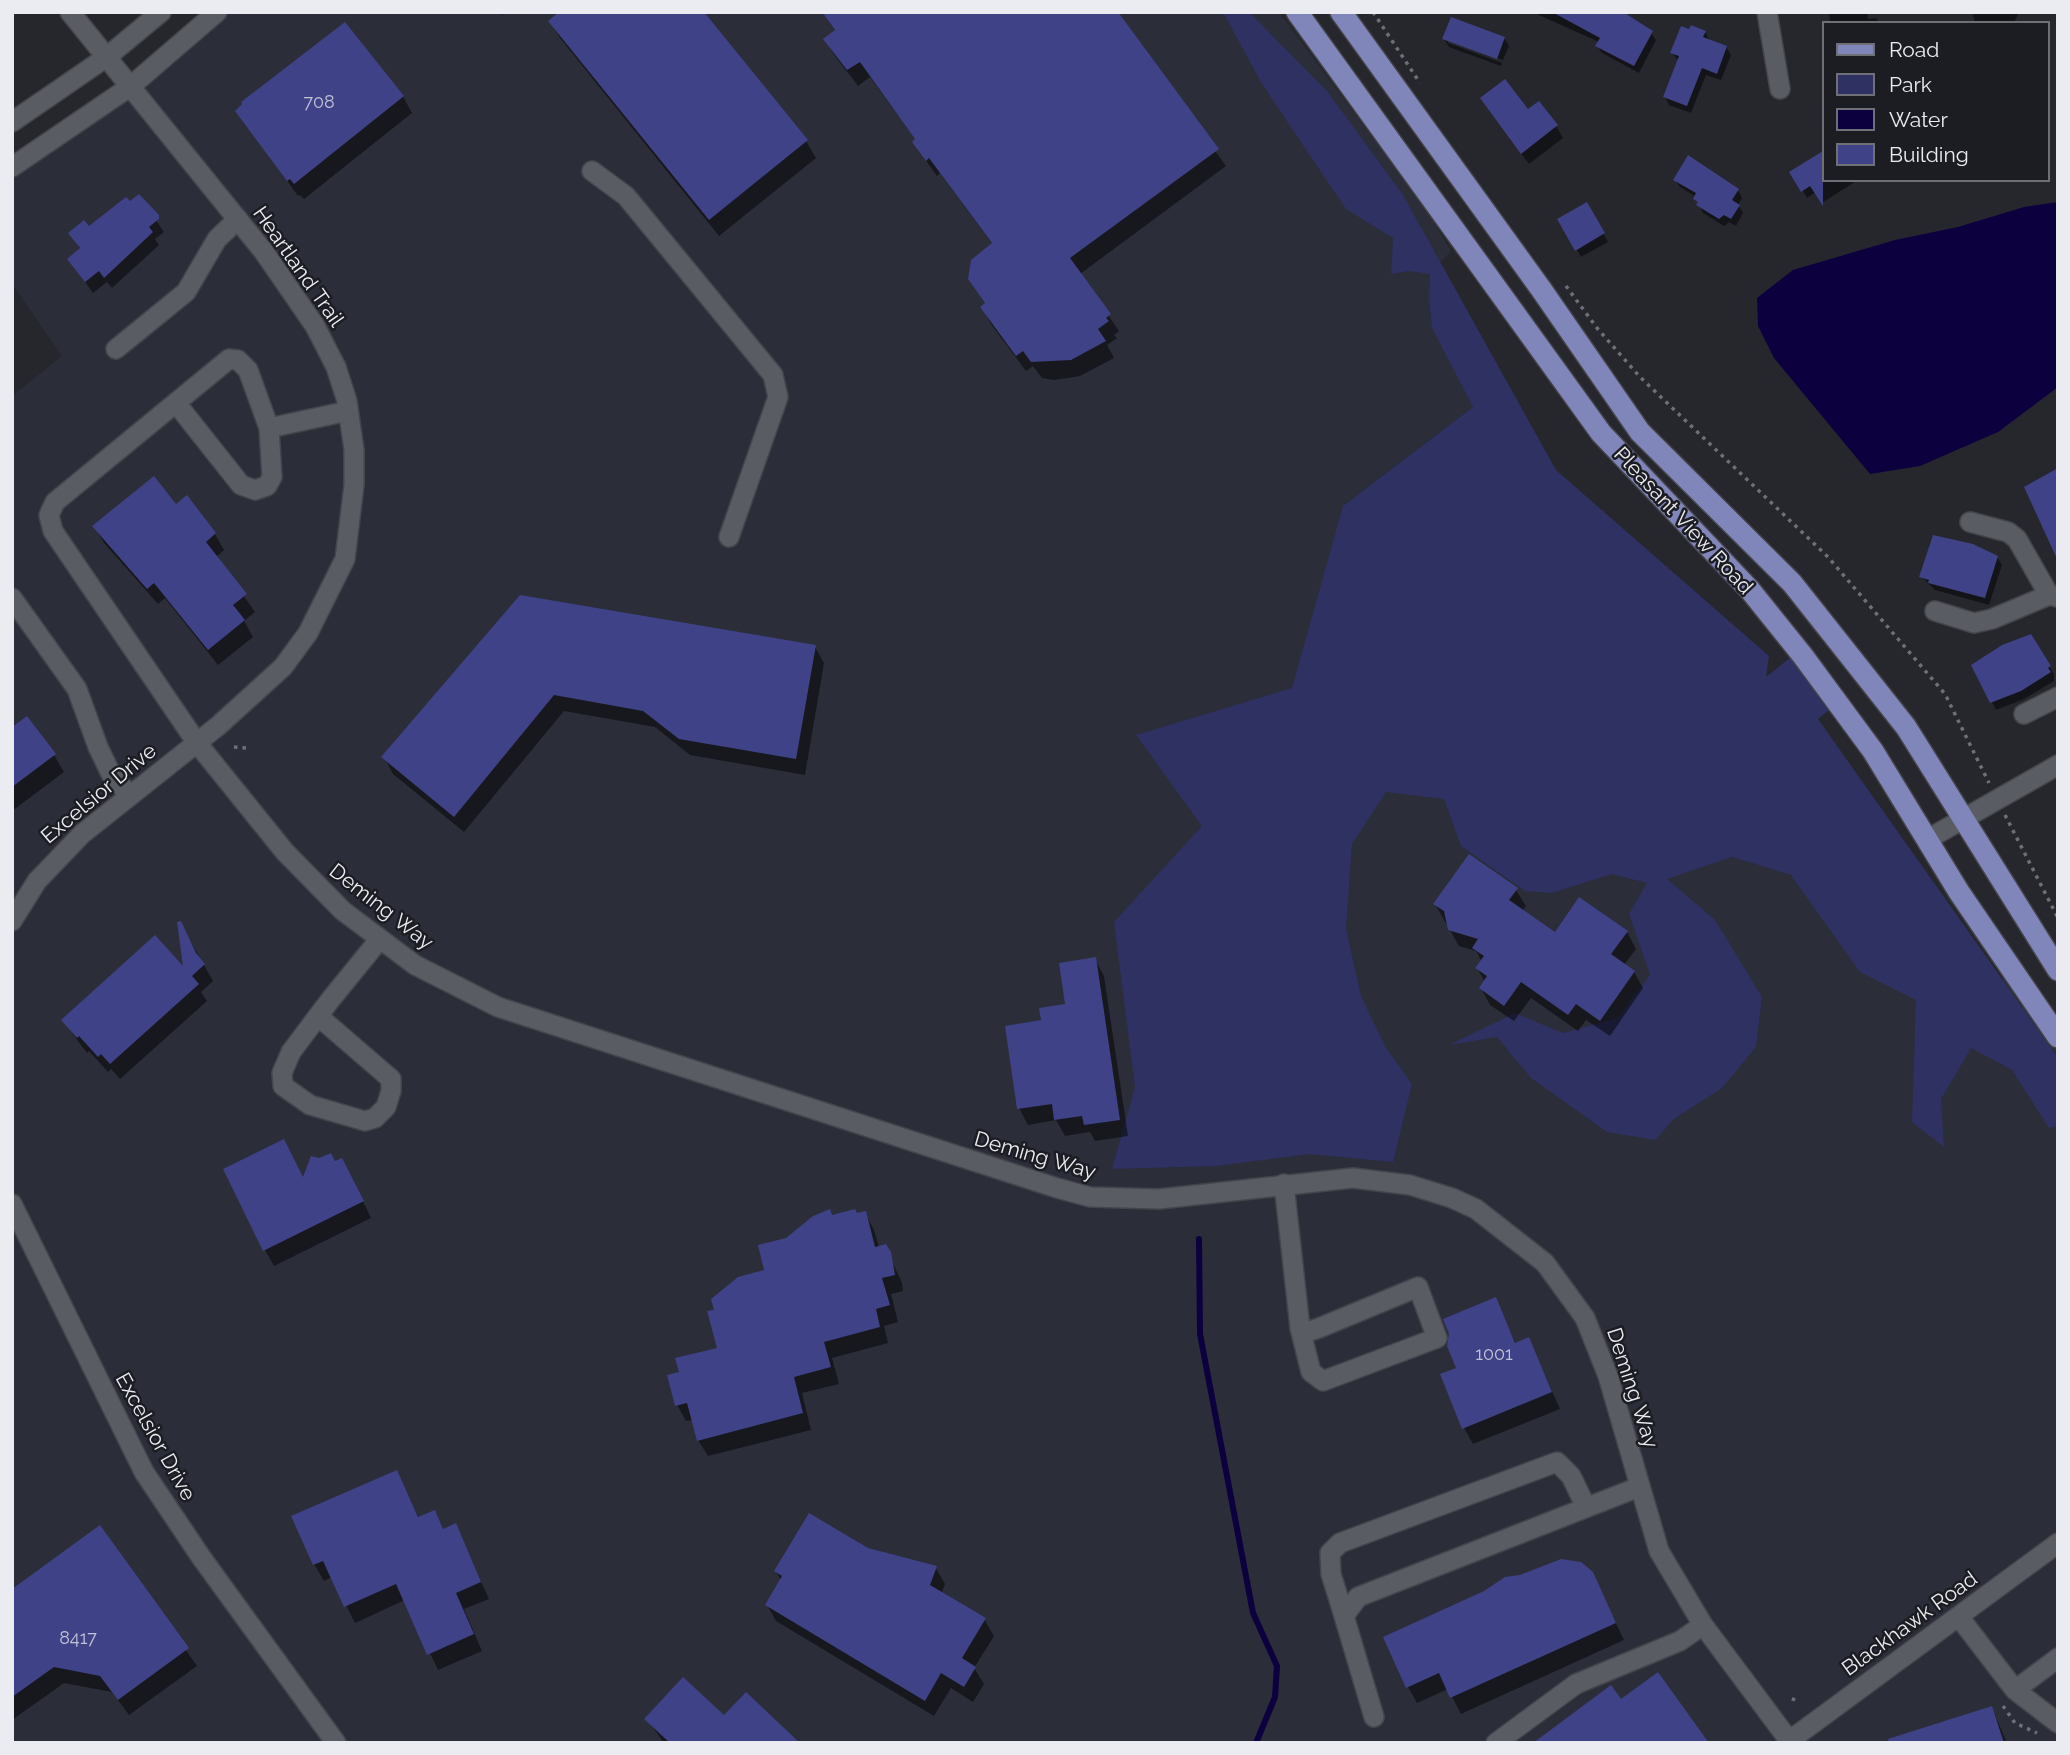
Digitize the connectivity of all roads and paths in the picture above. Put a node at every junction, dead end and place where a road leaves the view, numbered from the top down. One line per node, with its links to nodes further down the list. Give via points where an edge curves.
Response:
1 (70, 12): 8 (street, Heartland Trail)
2 (161, 12): 8 (street)
3 (217, 12): 10 (street)
4 (1297, 12): 36 (main road, Pleasant View Road, via 1601,433 1750,590 1873,751)
5 (1341, 12): 35 (main road, Pleasant View Road, via 1640,432 1792,583 1906,727)
6 (1373, 12): 9 (path)
7 (1768, 12): 11 (street)
8 (108, 57): 10 (street, Heartland Trail); 12 (street)
9 (1420, 84)
10 (131, 86): 13 (street); 15 (street, Heartland Trail)
11 (1780, 89)
12 (12, 122)
13 (12, 167)
14 (592, 171): 22 (street, via 626,196 773,375 778,397)
15 (238, 219): 17 (street, via 217,239 186,292); 19 (street, Heartland Trail, via 315,326 336,367)
16 (1558, 275): 32 (path, via 1640,377 1828,557 1936,683)
17 (116, 349)
18 (176, 402): 20 (street, Deming Way, via 229,359 238,360 247,370); 20 (street, via 241,485 255,490 267,486 272,477); 28 (street, Deming Way, via 55,502 49,515 53,531)
19 (348, 411): 20 (street); 28 (street, Heartland Trail, via 355,450 354,485 345,559 330,594 283,667)
20 (269, 428)
21 (1970, 522): 23 (street, via 1996,527 2017,539)
22 (729, 537)
23 (2054, 596): 25 (street, via 1974,623)
24 (13, 600): 33 (street, via 77,689 111,774)
25 (1935, 611)
26 (2058, 697): 27 (street)
27 (2024, 714)
28 (197, 743): 33 (street, Excelsior Drive); 39 (street, Deming Way, via 315,885)
29 (234, 747): 30 (path)
30 (247, 748)
31 (2058, 765): 35 (street)
32 (1992, 789)
33 (130, 796): 38 (street, Excelsior Drive, via 58,856)
34 (2004, 812): 37 (path)
35 (1963, 819): 36 (street); 40 (main road, Pleasant View Road)
36 (1928, 839): 42 (main road, Pleasant View Road)
37 (2058, 918)
38 (12, 921)
39 (379, 940): 41 (street); 43 (street, Deming Way, via 442,980 498,1007 1090,1197 1159,1199)
40 (2058, 970)
41 (318, 1016): 41 (street, via 291,1052 282,1073 284,1086 310,1105 365,1121 375,1118 386,1107 391,1079)
42 (2058, 1037)
43 (1284, 1184): 45 (street); 46 (street, Deming Way, via 1353,1178 1410,1185 1476,1209 1525,1245 1570,1294 1597,1343)
44 (12, 1204): 59 (street, Excelsior Drive, via 154,1489)
45 (1300, 1328): 45 (street, via 1307,1332 1319,1328 1418,1287 1437,1338 1323,1381 1311,1372)
46 (1639, 1487): 47 (street); 51 (street, Deming Way, via 1659,1551)
47 (1586, 1507): 49 (street, via 1358,1597); 49 (street, via 1571,1476 1557,1462 1340,1544 1330,1553 1331,1574)
48 (2058, 1543): 50 (street, Blackhawk Road)
49 (1344, 1615): 56 (street)
50 (1959, 1617): 53 (street); 58 (street, Blackhawk Road)
51 (1703, 1625): 58 (street, Deming Way); 60 (street, via 1680,1641 1576,1684)
52 (2058, 1658): 53 (street)
53 (2015, 1690): 57 (street)
54 (1795, 1692): 55 (path)
55 (1793, 1701)
56 (1374, 1717)
57 (2058, 1723)
58 (1790, 1742)
59 (336, 1743)
60 (1496, 1743)

